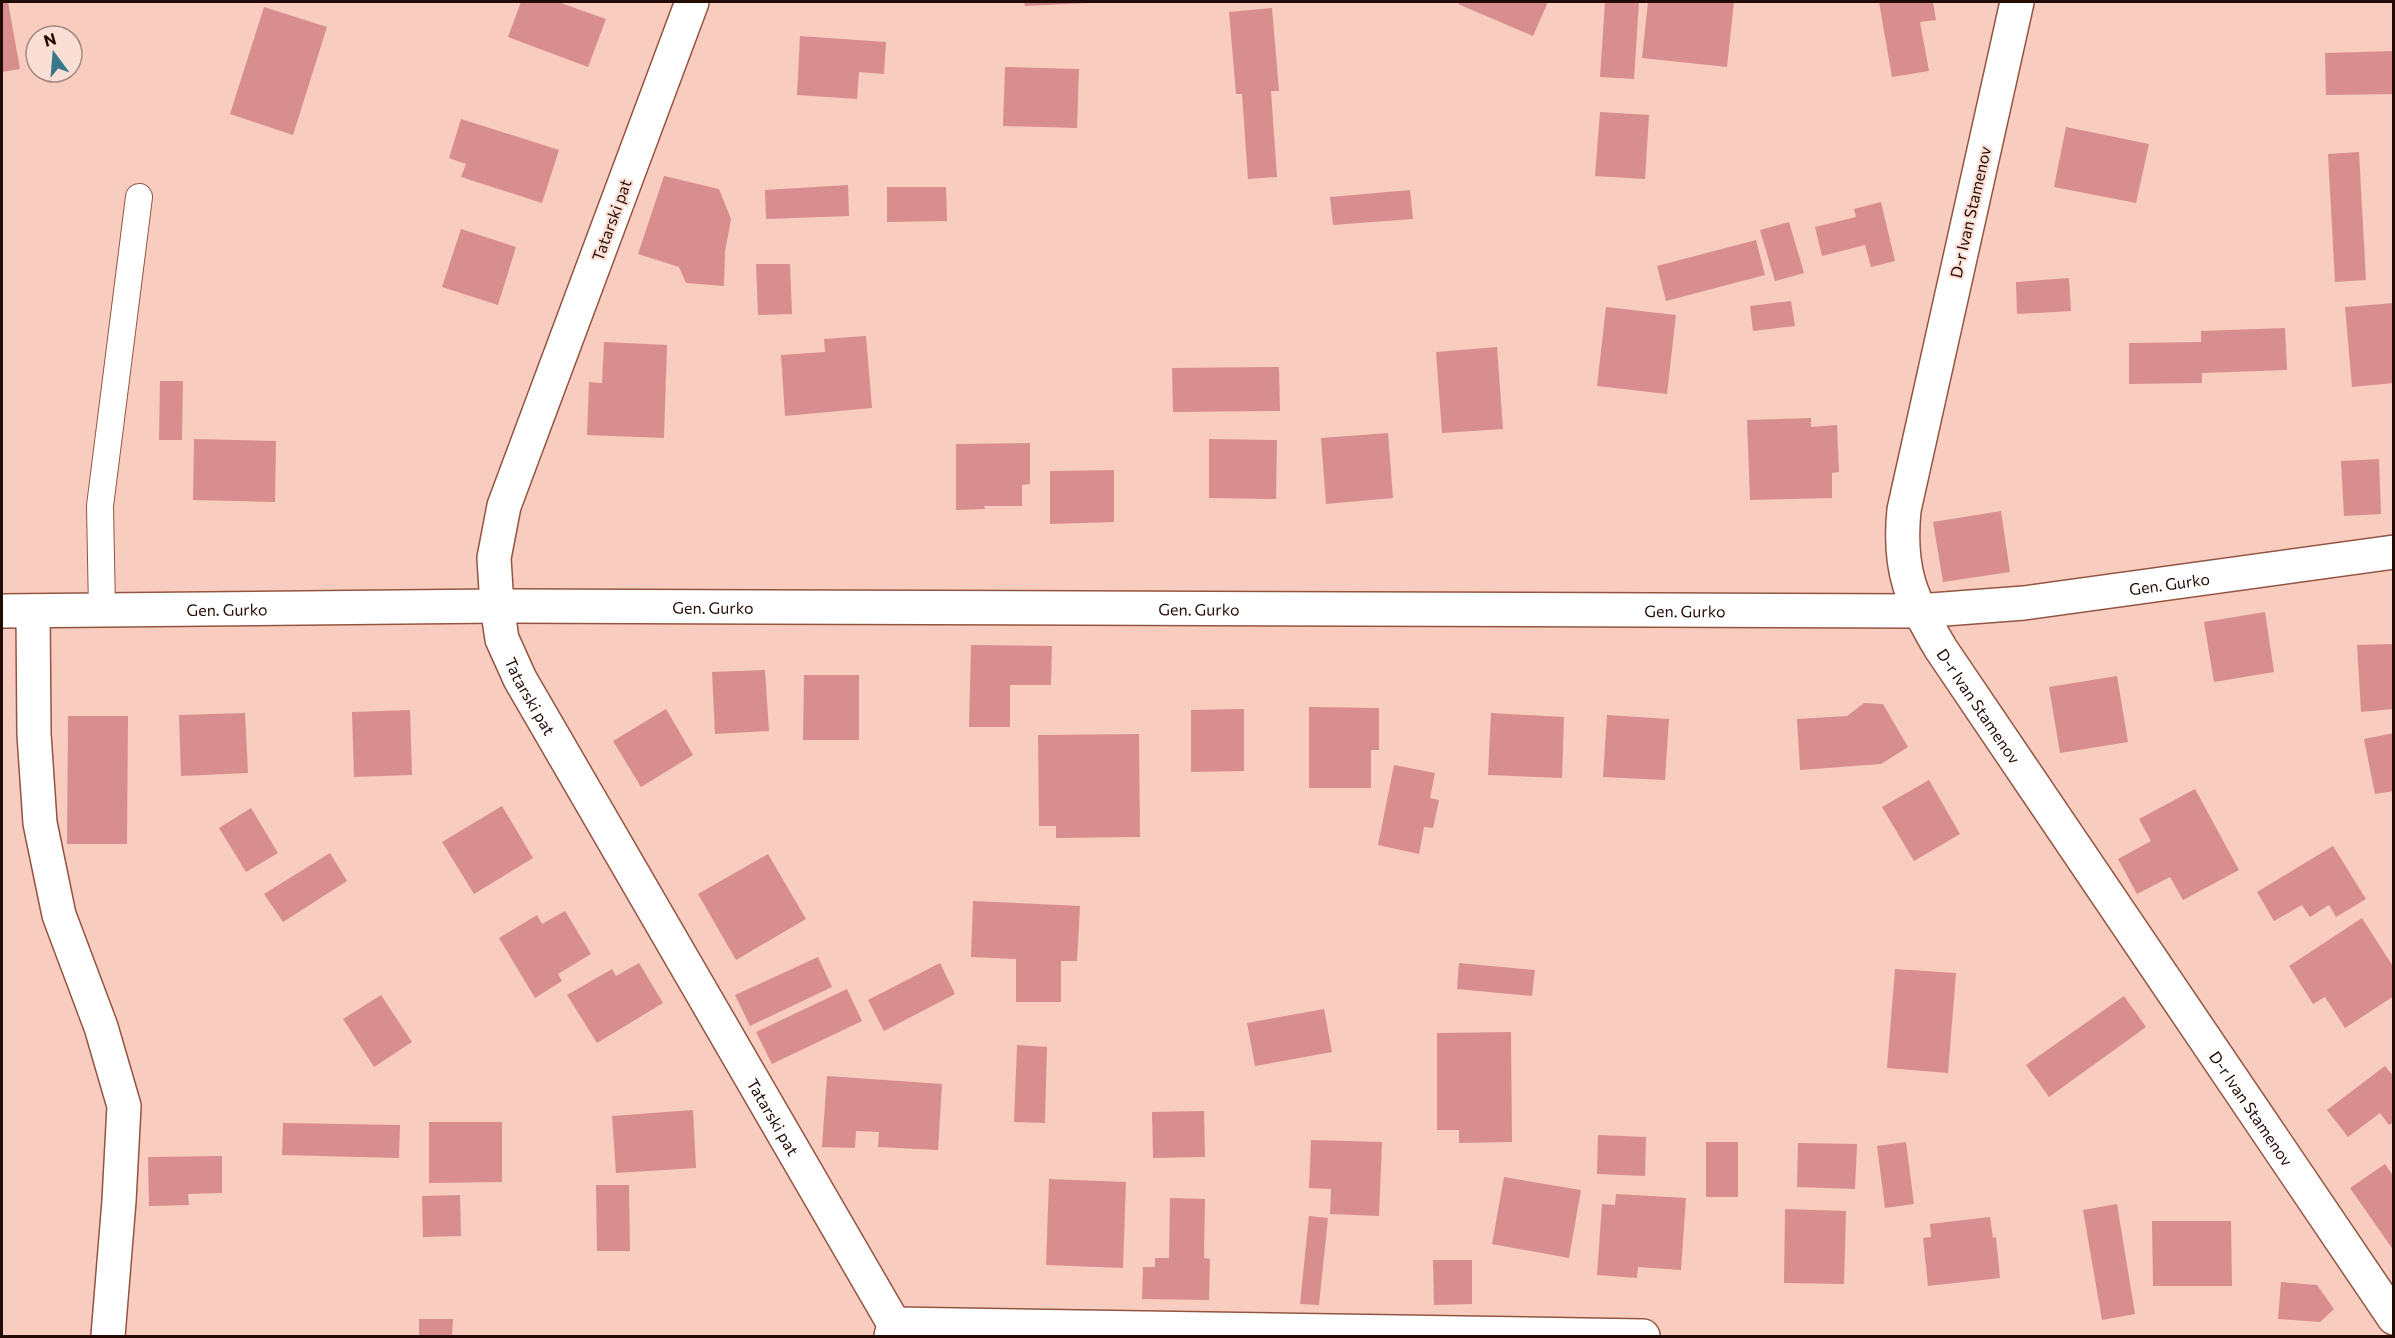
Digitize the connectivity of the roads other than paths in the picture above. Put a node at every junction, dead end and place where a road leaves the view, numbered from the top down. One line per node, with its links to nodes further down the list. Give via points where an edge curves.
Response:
1 (692, 2): 5 (street, Tatarski pat, via 504,506 494,558)
2 (2017, 2): 8 (street, D-r Ivan Stamenov, via 1904,510 1901,540 1905,573)
3 (139, 196): 6 (lane, via 100,506)
4 (2394, 552): 8 (street, Gen. Gurko, via 2035,602)
5 (497, 606): 6 (street, Gen. Gurko); 8 (street, Gen. Gurko); 10 (street, Tatarski pat, via 502,639 520,679)
6 (102, 610): 7 (street, Gen. Gurko)
7 (17, 611): 11 (street, via 34,734 40,823 59,915 101,1026 124,1106)
8 (1918, 611): 9 (street, D-r Ivan Stamenov)
9 (2394, 1318)
10 (892, 1330): 12 (street)
11 (108, 1336)
12 (1643, 1336)

